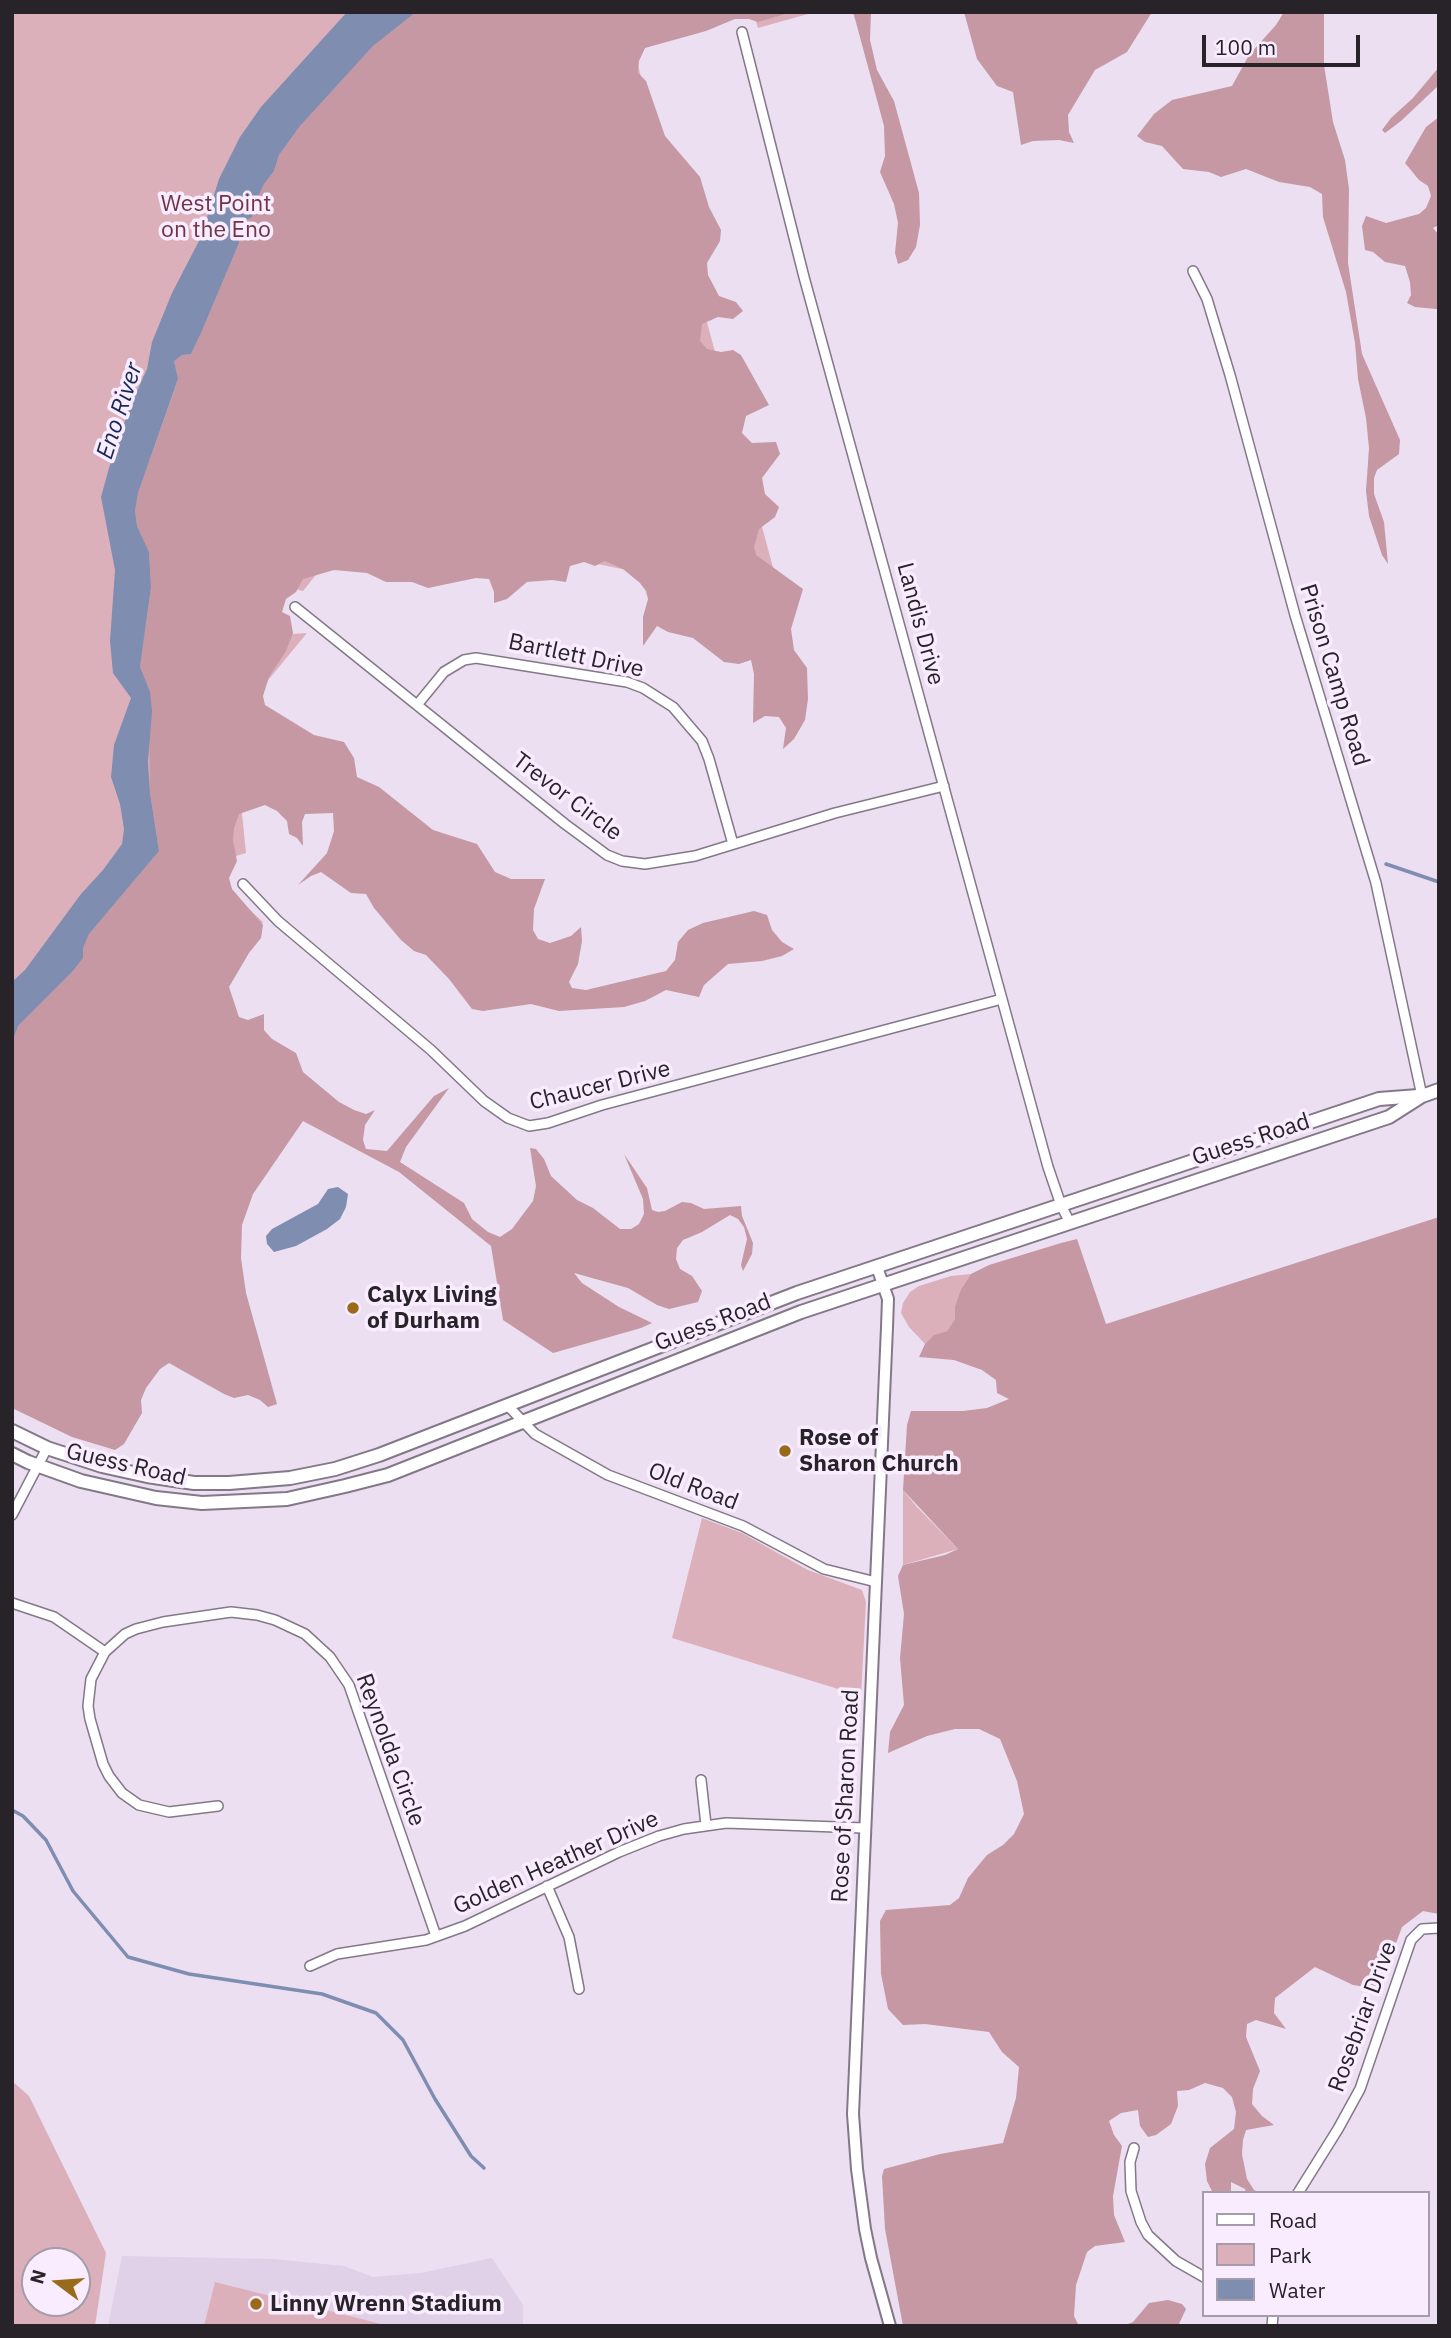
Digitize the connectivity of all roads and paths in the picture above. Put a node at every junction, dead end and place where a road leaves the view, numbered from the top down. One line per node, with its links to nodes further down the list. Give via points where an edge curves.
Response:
1 (742, 32): 5 (street, Landis Drive, via 804,277)
2 (1193, 271): 10 (street, Prison Camp Road, via 1207,299 1230,375 1363,838)
3 (295, 607): 4 (street, Trevor Circle)
4 (417, 705): 6 (street, Trevor Circle, via 607,855 645,864); 6 (street, Bartlett Drive, via 444,671 476,658 643,688 673,707 702,741)
5 (944, 786): 6 (street, Trevor Circle); 8 (street, Landis Drive)
6 (733, 844)
7 (243, 884): 8 (street, Chaucer Drive, via 278,921 431,1050 484,1101 529,1126)
8 (1002, 999): 11 (street, Landis Drive)
9 (1439, 1090): 10 (main road, Guess Road)
10 (1422, 1096): 11 (main road, Guess Road, via 1379,1099); 12 (main road, Guess Road, via 1389,1116)
11 (1061, 1205): 12 (street, Landis Drive); 13 (main road, Guess Road)
12 (1070, 1223): 14 (main road, Guess Road)
13 (877, 1267): 14 (street, Rose of Sharon Road); 15 (main road, Guess Road, via 789,1296)
14 (882, 1284): 16 (main road, Guess Road); 22 (street, Rose of Sharon Road, via 888,1299)
15 (508, 1406): 16 (street, Old Road); 18 (main road, Guess Road, via 379,1455 290,1478 194,1483 102,1466)
16 (523, 1421): 20 (main road, Guess Road, via 388,1475 287,1499 202,1503 156,1498); 22 (street, Old Road, via 535,1434 608,1475 743,1526 824,1569)
17 (12, 1431): 18 (main road, Guess Road)
18 (47, 1448): 20 (street)
19 (12, 1454): 20 (main road, Guess Road)
20 (38, 1466): 21 (street)
21 (12, 1515)
22 (876, 1582): 28 (street, Rose of Sharon Road)
23 (12, 1603): 24 (street, via 54,1617)
24 (105, 1652): 26 (street, Reynolda Circle, via 91,1679 88,1706 103,1764 115,1784 130,1799 152,1810); 31 (street, Reynolda Circle, via 125,1634 149,1625 231,1612 275,1620 318,1645 348,1685)
25 (701, 1780): 27 (street)
26 (218, 1806)
27 (706, 1825): 28 (street, Golden Heather Drive); 29 (street, Golden Heather Drive, via 659,1836)
28 (864, 1828): 37 (street, Rose of Sharon Road, via 854,2141 870,2258)
29 (547, 1886): 31 (street, Golden Heather Drive); 33 (street, via 569,1937)
30 (1439, 1928): 35 (street, Rosebriar Drive, via 1417,1932 1356,2096)
31 (436, 1936): 32 (street, Golden Heather Drive, via 337,1954)
32 (310, 1966)
33 (579, 1989)
34 (1133, 2148): 36 (street, via 1131,2191 1148,2235 1176,2261)
35 (1299, 2191)
36 (1202, 2276)
37 (891, 2326)

